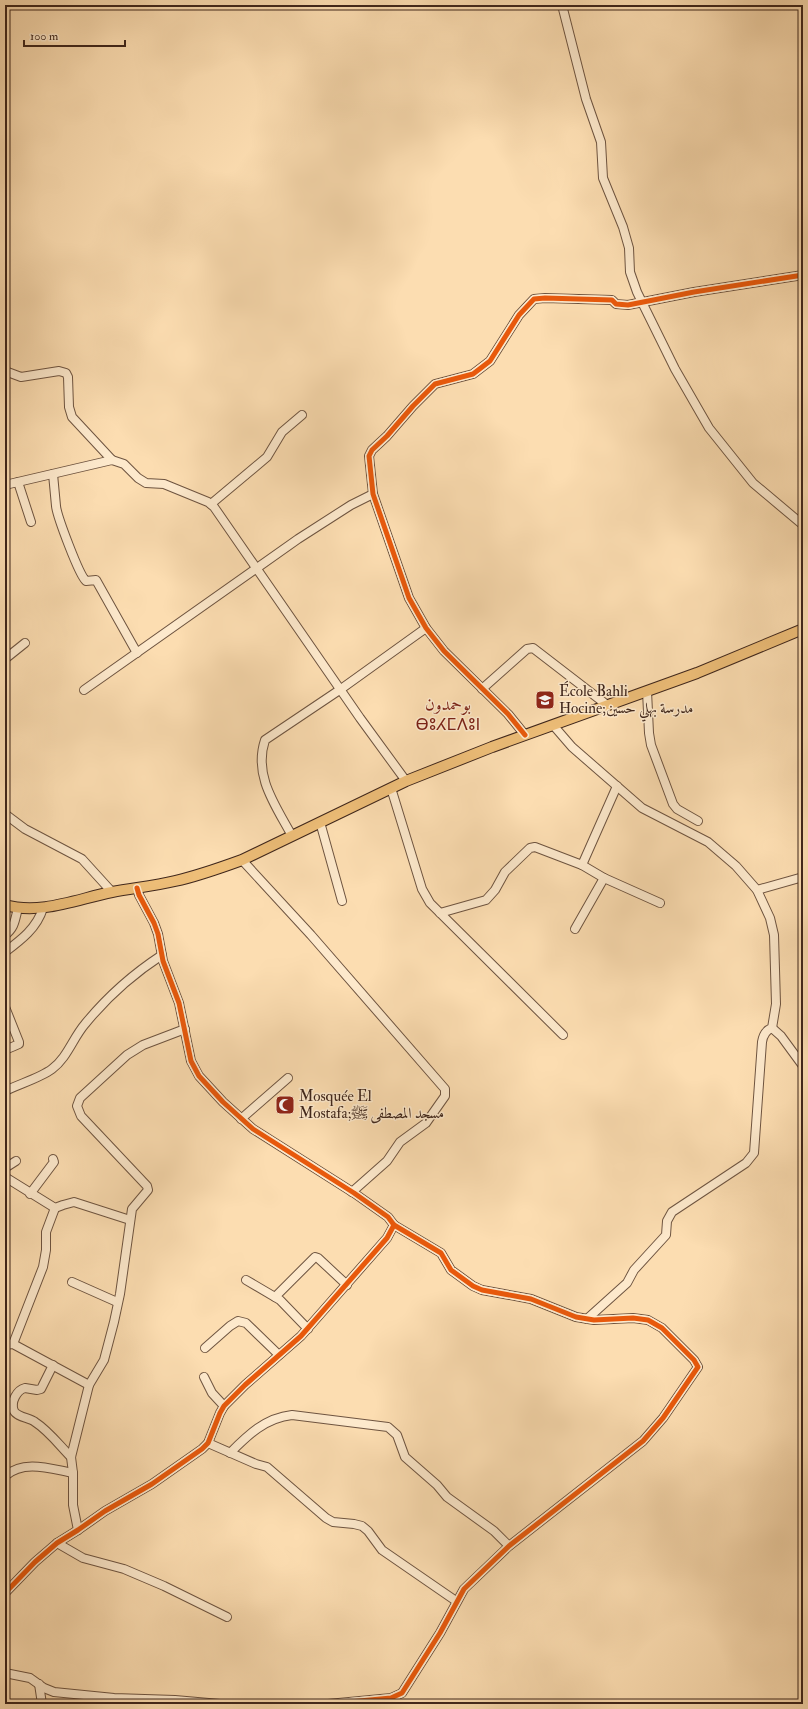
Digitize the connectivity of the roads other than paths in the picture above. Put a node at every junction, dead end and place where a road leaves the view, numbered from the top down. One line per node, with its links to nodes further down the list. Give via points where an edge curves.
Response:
1 (562, 5): 3 (street, via 586,99 601,142 603,178 623,227 629,248 630,272)
2 (803, 275): 3 (street, via 694,292)
3 (643, 303): 10 (street, via 621,305 612,300 534,299 519,315 490,361 473,374 435,384 372,450 368,456); 13 (street, via 675,369 709,428 753,483)
4 (5, 371): 6 (street, via 21,377 66,373 72,417)
5 (302, 415): 11 (street, via 282,432 267,457)
6 (112, 460): 7 (street); 11 (street, via 124,464 146,483 164,484)
7 (53, 474): 8 (street); 18 (street, via 56,507 74,560 86,581 96,580)
8 (18, 482): 9 (street); 12 (street)
9 (5, 485)
10 (373, 494): 14 (street, via 350,505); 15 (street, via 409,598)
11 (211, 504): 14 (street)
12 (31, 522)
13 (803, 525)
14 (256, 567): 18 (street); 20 (street)
15 (426, 628): 20 (street); 21 (street, via 444,651)
16 (803, 629): 23 (main road)
17 (25, 643): 19 (street)
18 (137, 653): 22 (street)
19 (5, 660)
20 (341, 689): 27 (street); 33 (street, via 267,738 262,748 261,769 264,781)
21 (482, 689): 24 (street, via 527,648 533,648); 26 (street)
22 (84, 690)
23 (647, 691): 24 (main road); 31 (street, via 651,745 673,804)
24 (607, 705): 25 (main road)
25 (553, 725): 26 (main road); 28 (street, via 572,747)
26 (526, 735): 27 (main road)
27 (406, 781): 29 (main road)
28 (617, 786): 35 (street); 39 (street, via 642,808 714,846)
29 (391, 788): 32 (main road); 46 (street, via 422,889)
30 (5, 814): 40 (street, via 15,824 82,859)
31 (698, 821)
32 (320, 822): 33 (main road); 41 (street)
33 (292, 836): 34 (main road)
34 (242, 860): 38 (main road, via 174,881); 64 (street, via 445,1089 445,1096 426,1123 400,1142 387,1161)
35 (582, 865): 37 (street); 46 (street, via 533,847 505,872 486,900)
36 (803, 877): 39 (street)
37 (604, 878): 42 (street); 47 (street)
38 (137, 888): 40 (main road); 50 (street, via 154,923)
39 (757, 890): 52 (street, via 770,918 774,935 776,1004)
40 (112, 892): 45 (main road)
41 (342, 901)
42 (660, 903)
43 (5, 905): 44 (main road)
44 (18, 908): 45 (main road); 48 (street, via 14,925)
45 (43, 908): 49 (street, via 34,926)
46 (440, 913): 54 (street)
47 (576, 929)
48 (5, 935)
49 (5, 952)
50 (162, 955): 53 (street, via 179,1003); 58 (street, via 112,994 83,1026 69,1049 52,1069)
51 (5, 1007): 55 (street, via 19,1044)
52 (772, 1028): 56 (street); 74 (street, via 763,1037 762,1042 754,1153 746,1163 672,1212 666,1235 634,1270 627,1283)
53 (184, 1029): 59 (street, via 194,1068 204,1082); 67 (street, via 127,1054 80,1098 77,1106 81,1116 147,1186 148,1190 132,1209)
54 (563, 1035)
55 (5, 1050)
56 (803, 1066)
57 (288, 1078): 59 (street)
58 (5, 1091)
59 (241, 1119): 64 (street)
60 (53, 1159): 65 (street, via 54,1162)
61 (16, 1161): 62 (street)
62 (5, 1168)
63 (5, 1177): 65 (street)
64 (352, 1192): 68 (street, via 388,1217)
65 (30, 1194): 66 (street)
66 (55, 1208): 67 (street, via 74,1202); 76 (street, via 46,1232 43,1267)
67 (130, 1220): 73 (street)
68 (394, 1225): 71 (street, via 387,1238); 74 (street, via 441,1253 450,1270 473,1286 531,1299)
69 (246, 1280): 72 (street)
70 (72, 1282): 73 (street)
71 (347, 1285): 72 (street, via 315,1257); 75 (street)
72 (275, 1297): 75 (street)
73 (117, 1302): 81 (street, via 104,1360)
74 (587, 1319): 90 (street, via 633,1318 655,1323 698,1367 663,1418 643,1441)
75 (308, 1329): 78 (street)
76 (9, 1344): 79 (street)
77 (205, 1348): 78 (street, via 238,1321 246,1323)
78 (279, 1355): 82 (street)
79 (53, 1365): 81 (street); 85 (street, via 41,1389 25,1388 18,1392 13,1404 18,1414 38,1424)
80 (204, 1377): 82 (street, via 212,1393)
81 (89, 1385): 85 (street)
82 (224, 1406): 83 (street)
83 (208, 1443): 84 (street); 88 (street, via 167,1474)
84 (230, 1453): 90 (street, via 250,1433 280,1416 292,1415 388,1427 397,1435 405,1457 447,1497 494,1530); 92 (street, via 267,1467 333,1522 362,1526 382,1550)
85 (71, 1457): 86 (street)
86 (74, 1473): 87 (street, via 28,1466 11,1470); 88 (street, via 73,1505)
87 (5, 1476)
88 (78, 1530): 89 (street)
89 (57, 1543): 91 (street); 93 (street, via 83,1558 124,1569)
90 (509, 1546): 92 (street, via 475,1577)
91 (5, 1593)
92 (456, 1601): 98 (street, via 440,1633 402,1694 391,1698)
93 (227, 1617)
94 (5, 1673): 95 (street, via 30,1678)
95 (39, 1684): 96 (street); 97 (street, via 49,1691 58,1692)
96 (42, 1704)
97 (220, 1704)
98 (328, 1704)

